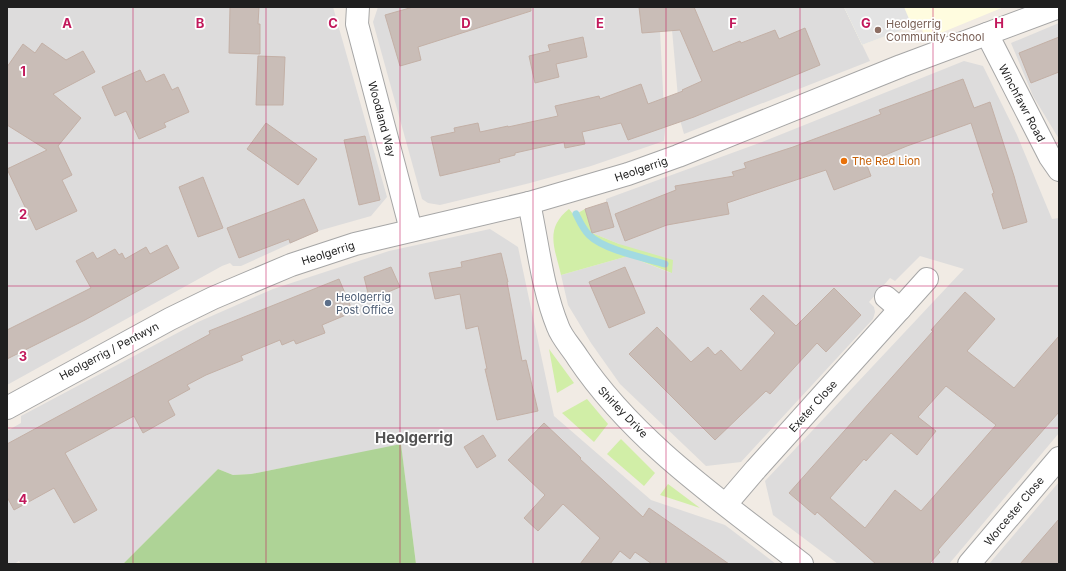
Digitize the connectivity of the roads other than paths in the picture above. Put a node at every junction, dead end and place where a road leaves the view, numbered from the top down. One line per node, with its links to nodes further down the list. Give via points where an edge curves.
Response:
1 (358, 7): 6 (street, Woodland Way, via 357,24)
2 (1058, 7): 3 (street, Heolgerrig)
3 (987, 34): 4 (street, Winchfawr Road, via 1050,158); 5 (street, Heolgerrig, via 678,156 628,174)
4 (1059, 170)
5 (529, 203): 6 (street, Heolgerrig); 11 (street, Shirley Drive, via 546,289 558,328 594,381 628,418 674,463)
6 (411, 230): 8 (street, Heolgerrig, via 355,244 291,265)
7 (927, 279): 11 (street, Exeter Close, via 893,303)
8 (213, 298): 9 (street, Heolgerrig / Pentwyn, via 163,322)
9 (7, 408)
10 (1059, 458): 13 (street, Worcester Close)
11 (726, 504): 12 (street, Shirley Drive)
12 (802, 564)
13 (969, 564)

